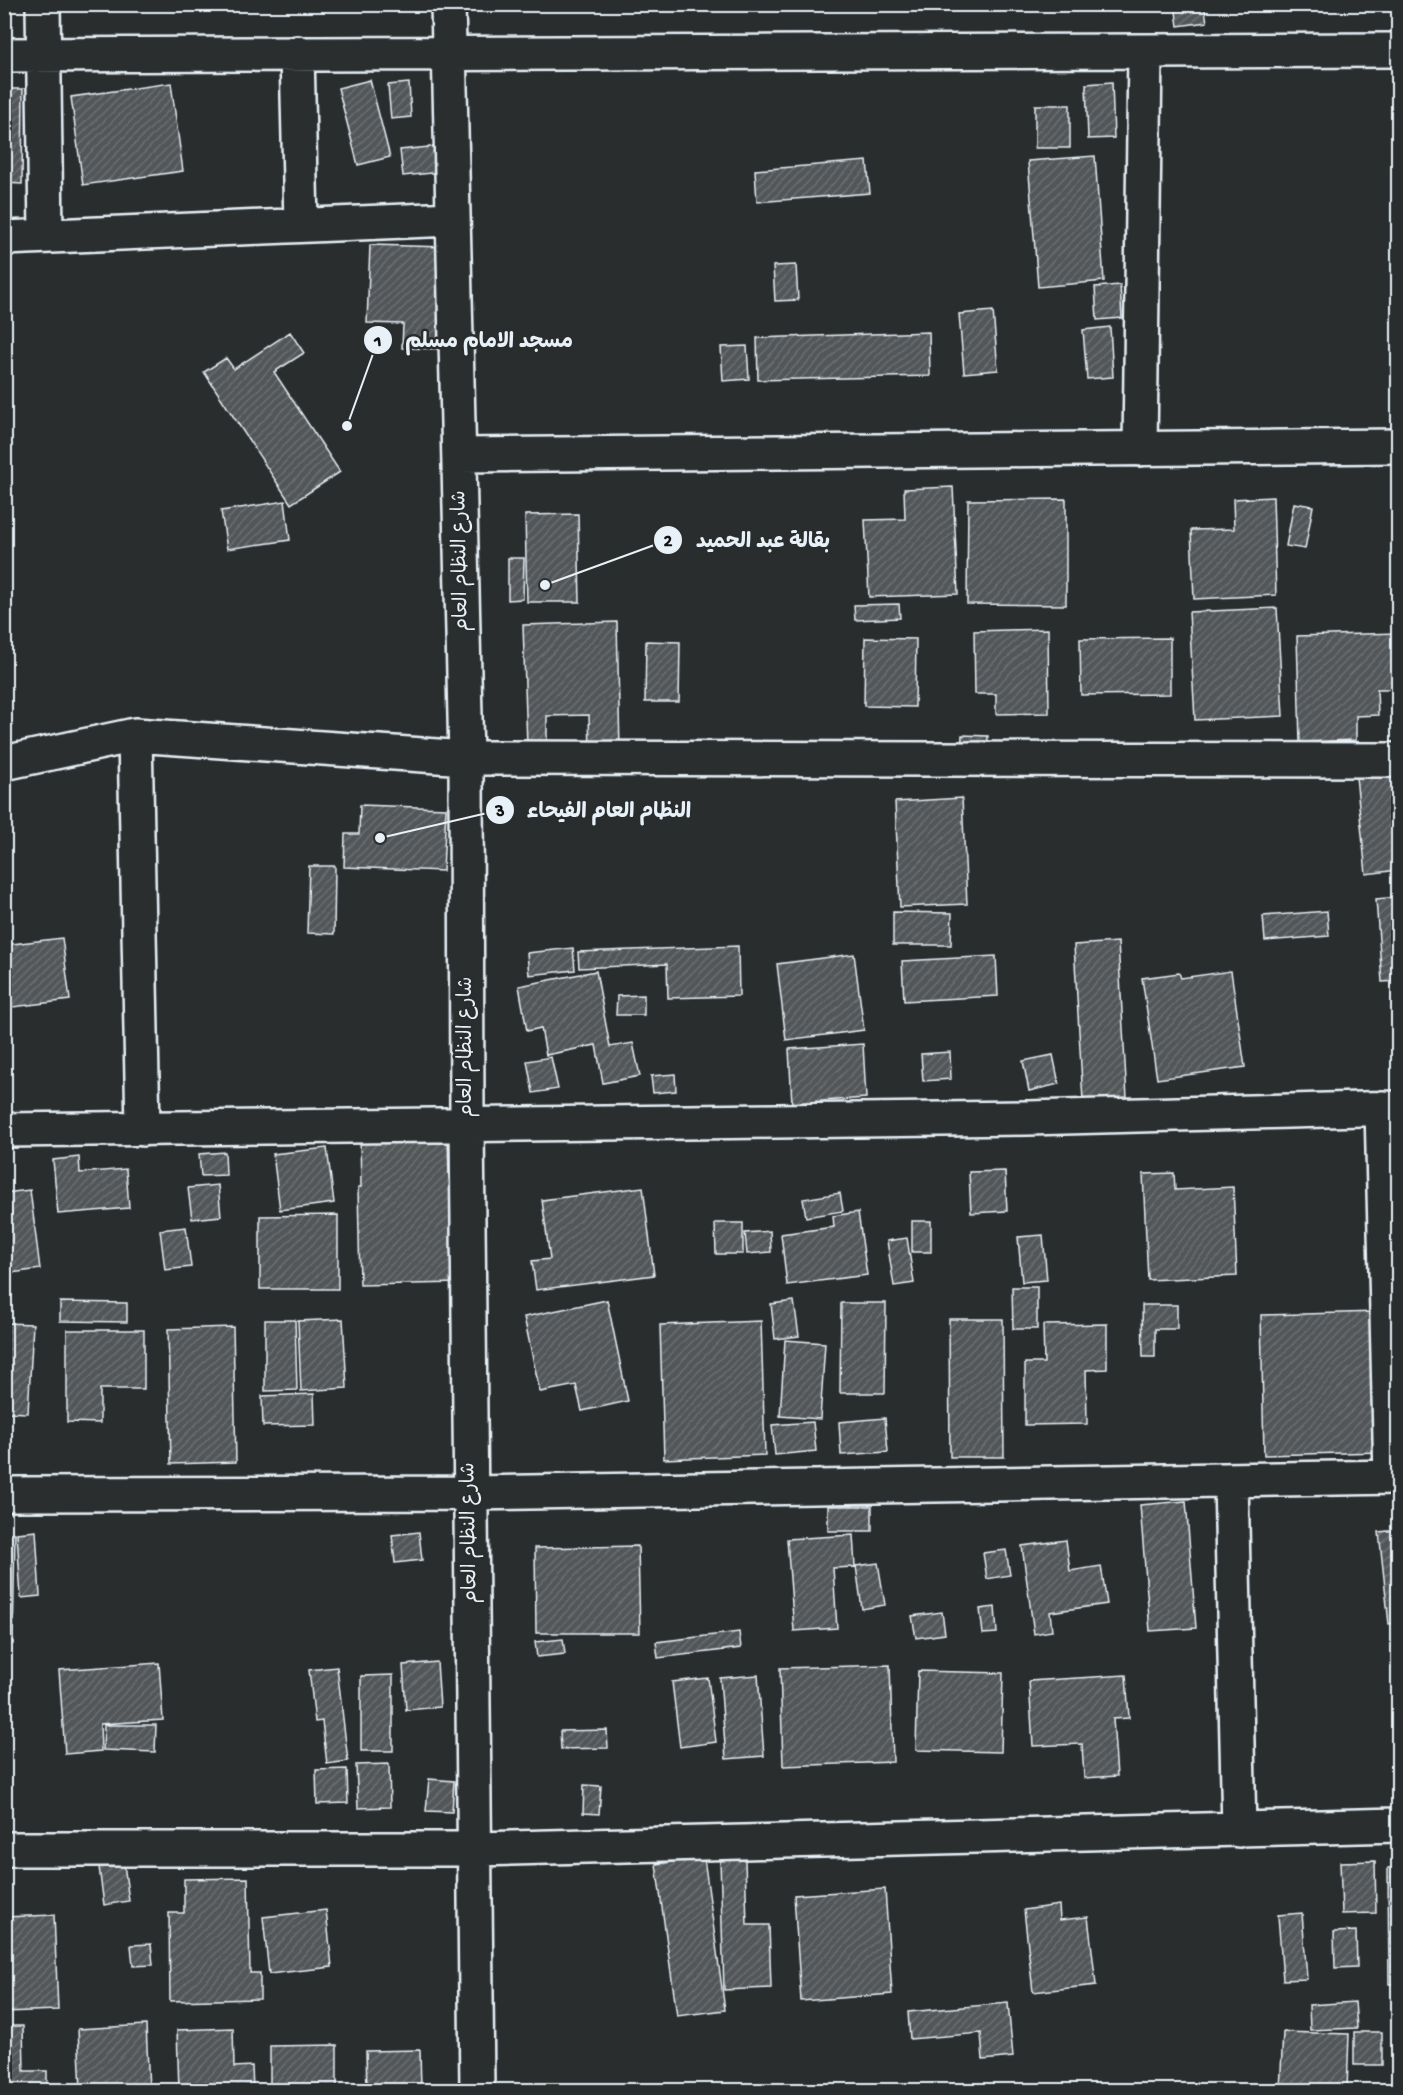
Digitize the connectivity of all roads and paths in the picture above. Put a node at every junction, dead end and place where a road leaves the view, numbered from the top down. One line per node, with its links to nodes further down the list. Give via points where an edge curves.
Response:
1 (43, 4): 7 (street)
2 (448, 4): 4 (street, شارع النظام العام)
3 (1398, 50): 5 (street)
4 (450, 52): 5 (street); 6 (street); 9 (street, شارع النظام العام)
5 (1145, 52): 14 (street)
6 (297, 53): 7 (street); 10 (street)
7 (43, 54): 8 (street); 11 (street)
8 (4, 55)
9 (453, 219): 10 (street); 15 (street, شارع النظام العام)
10 (301, 224): 11 (street)
11 (46, 236): 12 (street)
12 (4, 238)
13 (1398, 446): 14 (street)
14 (1140, 449): 15 (street)
15 (460, 455): 17 (street, شارع النظام العام)
16 (135, 735): 17 (street); 19 (street); 22 (street)
17 (466, 758): 18 (street); 21 (street, شارع النظام العام)
18 (1398, 760)
19 (4, 763)
20 (1390, 1108): 21 (street); 24 (street)
21 (467, 1126): 22 (street); 26 (street, شارع النظام العام)
22 (143, 1129): 23 (street)
23 (4, 1130)
24 (1395, 1477): 25 (street)
25 (1231, 1481): 26 (street); 29 (street)
26 (470, 1493): 27 (street); 31 (street, شارع النظام العام)
27 (4, 1494)
28 (1398, 1825): 29 (street)
29 (1239, 1830): 31 (street)
30 (4, 1849): 31 (street)
31 (474, 1849): 32 (street, شارع النظام العام)
32 (477, 2091)

